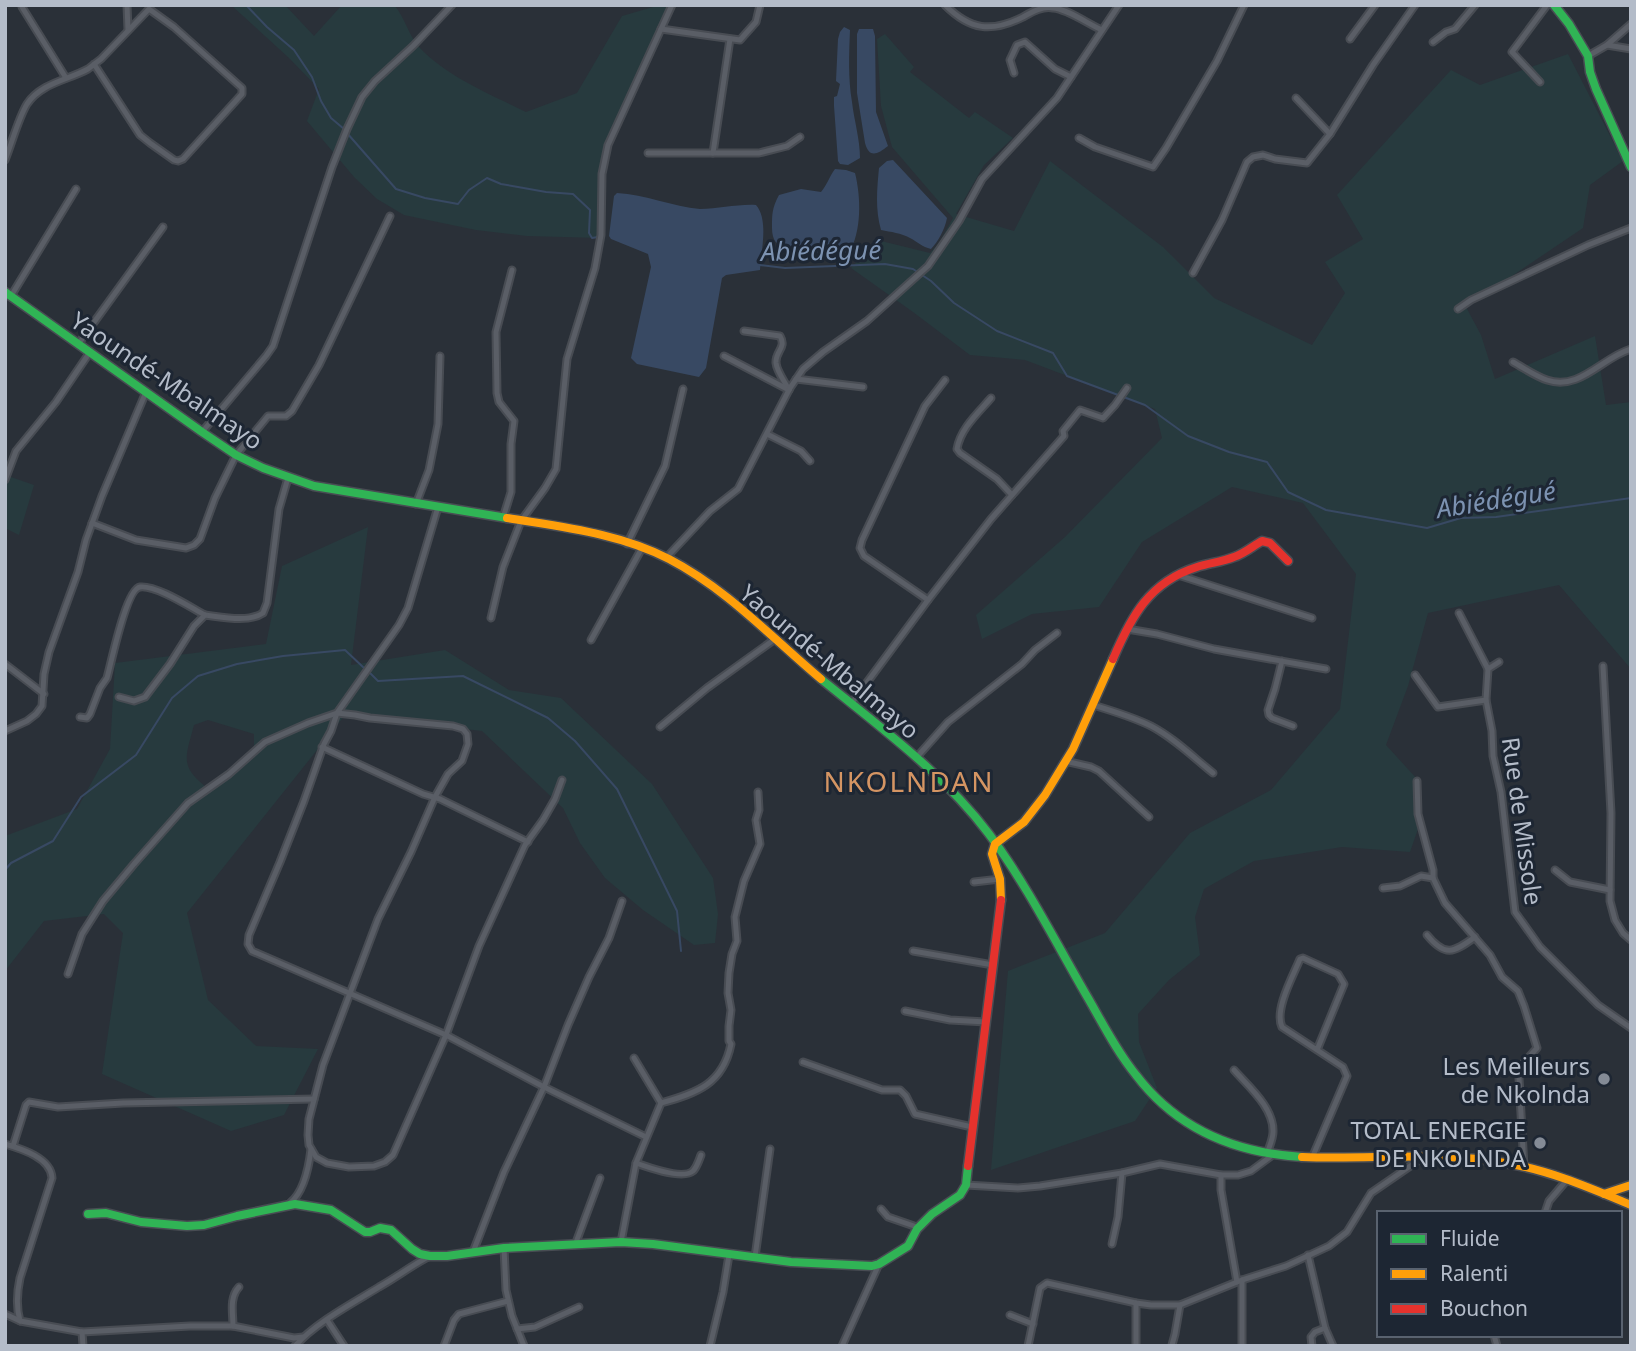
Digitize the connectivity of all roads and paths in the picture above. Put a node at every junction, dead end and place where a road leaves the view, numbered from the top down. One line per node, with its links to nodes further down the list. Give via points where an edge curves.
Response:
1 (127, 5): 17 (street)
2 (452, 5): 61 (street, via 362,97 332,167 273,346)
3 (672, 5): 16 (street)
4 (760, 5): 19 (street, via 756,22 743,39)
5 (945, 5): 18 (street, via 958,17 982,27 1007,23 1045,7)
6 (1119, 5): 18 (street)
7 (1244, 5): 33 (street, via 1217,61 1153,167)
8 (1375, 5): 20 (street)
9 (1415, 5): 31 (street)
10 (1475, 5): 21 (street, via 1455,29)
11 (1547, 5): 29 (street, via 1512,52)
12 (1555, 5): 24 (main road)
13 (22, 7): 27 (street)
14 (150, 7): 17 (street); 25 (street, via 243,91 183,159 174,160 140,135)
15 (1631, 24): 22 (street)
16 (661, 29): 19 (street); 71 (street, via 608,145 595,268 566,359 556,469)
17 (128, 30): 25 (street)
18 (1102, 30): 28 (street)
19 (730, 39): 35 (street)
20 (1350, 39)
21 (1433, 42)
22 (1607, 45): 23 (street); 24 (street)
23 (1631, 49)
24 (1588, 56): 37 (main road, via 1596,89)
25 (94, 64): 27 (street)
26 (1014, 73): 28 (street, via 1010,61 1017,45 1025,42)
27 (66, 78): 36 (street, via 27,104)
28 (1071, 78): 53 (street, via 982,179 928,266)
29 (1540, 82)
30 (1296, 98): 31 (street)
31 (1330, 134): 43 (street, via 1307,163 1263,155 1247,162)
32 (800, 137): 35 (street, via 787,146 759,153)
33 (1079, 138)
34 (648, 153): 35 (street)
35 (713, 153)
36 (5, 160)
37 (1631, 167)
38 (76, 189): 44 (street)
39 (390, 216): 63 (street, via 292,411 286,416 268,416)
40 (163, 227): 47 (street)
41 (1631, 228): 45 (street)
42 (512, 270): 70 (street, via 496,332 497,393 514,421 511,492)
43 (1193, 273)
44 (8, 294): 47 (main road, Yaoundé-Mbalmayo)
45 (1458, 309)
46 (744, 331): 58 (street, via 783,339 777,368)
47 (78, 344): 49 (main road, Yaoundé-Mbalmayo)
48 (1631, 349): 52 (street, via 1570,382 1546,380)
49 (90, 352): 59 (main road, Yaoundé-Mbalmayo); 66 (street, via 16,451)
50 (440, 356): 68 (street, via 438,424 429,470)
51 (724, 356): 58 (street)
52 (1513, 362)
53 (796, 379): 55 (street); 58 (street)
54 (945, 380): 78 (street, via 920,415 860,548 864,556)
55 (863, 387)
56 (1127, 388): 67 (street, via 1103,418 1080,410 1064,436)
57 (683, 389): 73 (street, via 665,466)
58 (789, 390): 62 (street)
59 (146, 392): 61 (main road, Yaoundé-Mbalmayo); 72 (street)
60 (991, 398): 67 (street, via 964,430 957,449)
61 (202, 432): 63 (main road, Yaoundé-Mbalmayo)
62 (767, 434): 64 (street, via 801,451); 75 (street, via 738,489 710,510)
63 (236, 454): 65 (main road, Yaoundé-Mbalmayo); 72 (street, via 194,545 186,548 136,540)
64 (810, 461)
65 (288, 478): 68 (main road, Yaoundé-Mbalmayo); 80 (street, via 263,613 229,618)
66 (5, 480)
67 (1012, 495): 78 (street)
68 (416, 503): 69 (main road, Yaoundé-Mbalmayo)
69 (438, 506): 70 (main road, Yaoundé-Mbalmayo); 99 (street, via 408,608)
70 (503, 518): 71 (main road, Yaoundé-Mbalmayo)
71 (521, 521): 73 (main road, Yaoundé-Mbalmayo); 81 (street, via 503,567)
72 (92, 523): 94 (street, via 50,652)
73 (627, 544): 74 (main road, Yaoundé-Mbalmayo)
74 (642, 548): 75 (main road, Yaoundé-Mbalmayo); 86 (street)
75 (666, 558): 85 (main road, Yaoundé-Mbalmayo, via 714,588)
76 (1288, 561): 77 (main road, via 1262,541 1234,557)
77 (1178, 575): 82 (street); 83 (main road, via 1151,593)
78 (928, 600): 97 (street)
79 (1459, 613): 92 (street)
80 (205, 615): 95 (street, via 145,697 134,701); 100 (street, via 158,590 135,589 107,678 87,719)
81 (491, 618)
82 (1312, 618)
83 (1127, 629): 87 (street); 98 (main road)
84 (1057, 633): 105 (street, via 948,722)
85 (775, 639): 97 (main road, Yaoundé-Mbalmayo); 102 (street)
86 (591, 640)
87 (1282, 662): 91 (street); 101 (street, via 1268,710 1272,718)
88 (1499, 662): 92 (street)
89 (5, 664): 94 (street)
90 (1603, 666): 120 (street)
91 (1325, 669)
92 (1488, 669): 96 (street, Rue de Missole)
93 (1415, 675): 96 (street, via 1438,707)
94 (44, 694): 103 (street, via 36,714)
95 (118, 697)
96 (1486, 700): 131 (street, Rue de Missole, via 1516,912 1540,947 1598,1005)
97 (851, 704): 105 (main road, Yaoundé-Mbalmayo)
98 (1093, 705): 106 (main road); 107 (street, via 1152,727)
99 (337, 713): 104 (street); 111 (street, via 463,729 468,744 463,761 448,774); 127 (street, via 265,742 188,803 103,901 82,934)
100 (80, 717)
101 (1293, 726)
102 (660, 727)
103 (5, 731)
104 (322, 747): 111 (street); 128 (street, via 248,944 252,951)
105 (916, 758): 114 (main road, Yaoundé-Mbalmayo, via 967,808)
106 (1065, 761): 112 (street, via 1099,771); 114 (main road, via 1024,822)
107 (1213, 773)
108 (562, 779): 113 (street, via 555,799)
109 (1416, 781): 116 (street)
110 (758, 792): 139 (street, via 760,844 735,917 737,941 728,984 730,1052 715,1080 687,1096)
111 (435, 797): 113 (street); 128 (street, via 378,919)
112 (1149, 817)
113 (527, 842): 132 (street, via 479,946)
114 (995, 844): 117 (main road, via 992,854); 146 (main road, Yaoundé-Mbalmayo, via 1141,1084 1204,1134 1238,1148)
115 (1555, 870): 120 (street, via 1570,881)
116 (1433, 878): 119 (street, via 1422,876); 123 (street, via 1445,903)
117 (1000, 879): 118 (street); 126 (main road)
118 (974, 882)
119 (1383, 888)
120 (1610, 890): 124 (street, via 1615,920)
121 (622, 901): 137 (street)
122 (1427, 935): 123 (street, via 1438,949 1446,950)
123 (1475, 937): 151 (street, via 1502,977 1518,991 1536,1048 1521,1066 1519,1078)
124 (1631, 940)
125 (913, 951): 126 (street)
126 (993, 965): 130 (main road)
127 (68, 974)
128 (351, 992): 132 (street); 138 (street)
129 (905, 1011): 130 (street)
130 (986, 1022): 140 (main road)
131 (1631, 1028)
132 (446, 1035): 137 (street); 144 (street, via 386,1163 349,1167 327,1163)
133 (1317, 1050): 133 (street, via 1282,1027 1279,1015 1303,957 1338,974 1344,984); 148 (street, via 1343,1067 1347,1076)
134 (634, 1058): 139 (street)
135 (803, 1062): 140 (street, via 882,1090 900,1090 915,1114)
136 (1234, 1070): 146 (street, via 1272,1120)
137 (544, 1087): 141 (street); 169 (street)
138 (314, 1099): 143 (street, via 58,1107 29,1102); 144 (street, via 308,1135)
139 (661, 1103): 141 (street)
140 (972, 1127): 156 (main road)
141 (646, 1137): 150 (street)
142 (5, 1144): 143 (street)
143 (13, 1146): 184 (street, via 50,1167 52,1178 20,1278)
144 (311, 1149): 159 (street, via 302,1185)
145 (770, 1149): 173 (street)
146 (1270, 1154): 148 (main road, Yaoundé-Mbalmayo); 153 (street, via 1251,1171)
147 (701, 1155): 150 (street, via 689,1173)
148 (1312, 1158): 149 (main road, Yaoundé-Mbalmayo)
149 (1422, 1158): 151 (main road, Yaoundé-Mbalmayo, via 1485,1160); 171 (street, via 1371,1193 1347,1232)
150 (636, 1163): 165 (street)
151 (1524, 1167): 155 (main road, Yaoundé-Mbalmayo)
152 (1122, 1173): 153 (street, via 1160,1164); 156 (street, via 1018,1188); 166 (street)
153 (1222, 1175): 175 (street)
154 (600, 1178): 167 (street)
155 (1566, 1180): 158 (main road, Yaoundé-Mbalmayo); 162 (street)
156 (966, 1185): 164 (main road)
157 (1631, 1185): 158 (main road)
158 (1604, 1194): 160 (main road, Yaoundé-Mbalmayo)
159 (288, 1205): 163 (main road, via 187,1226); 172 (main road, via 331,1210 365,1232 391,1230 411,1249)
160 (1631, 1205)
161 (881, 1209): 164 (street, via 888,1217)
162 (1546, 1211)
163 (88, 1214)
164 (917, 1229): 174 (main road, via 908,1246)
165 (621, 1242): 167 (main road); 170 (main road)
166 (1112, 1244)
167 (575, 1245): 168 (main road)
168 (504, 1248): 169 (main road); 177 (street)
169 (473, 1252): 172 (main road)
170 (729, 1255): 173 (main road); 197 (street)
171 (1308, 1255): 175 (street); 187 (street)
172 (430, 1256): 183 (street)
173 (755, 1257): 174 (main road, via 815,1264)
174 (879, 1264): 198 (street)
175 (1239, 1281): 179 (street); 201 (street)
176 (239, 1287): 186 (street, via 232,1301)
177 (508, 1300): 188 (street); 195 (street, via 459,1314)
178 (1136, 1303): 179 (street); 185 (street, via 1047,1283 1040,1288); 200 (street)
179 (1180, 1305): 191 (street)
180 (579, 1307): 188 (street)
181 (5, 1314): 184 (street)
182 (1010, 1315): 185 (street)
183 (327, 1320): 190 (street); 194 (street)
184 (20, 1321): 189 (street)
185 (1033, 1324): 199 (street)
186 (233, 1326): 189 (street); 190 (street, via 285,1337)
187 (1325, 1328): 202 (street, via 1311,1337); 203 (street)
188 (517, 1329): 196 (street)
189 (82, 1332): 192 (street)
190 (303, 1336): 193 (street)
191 (1172, 1345)
192 (83, 1346)
193 (295, 1346)
194 (344, 1346)
195 (444, 1346)
196 (524, 1346)
197 (710, 1346)
198 (842, 1346)
199 (1028, 1346)
200 (1136, 1346)
201 (1242, 1346)
202 (1312, 1346)
203 (1333, 1346)

